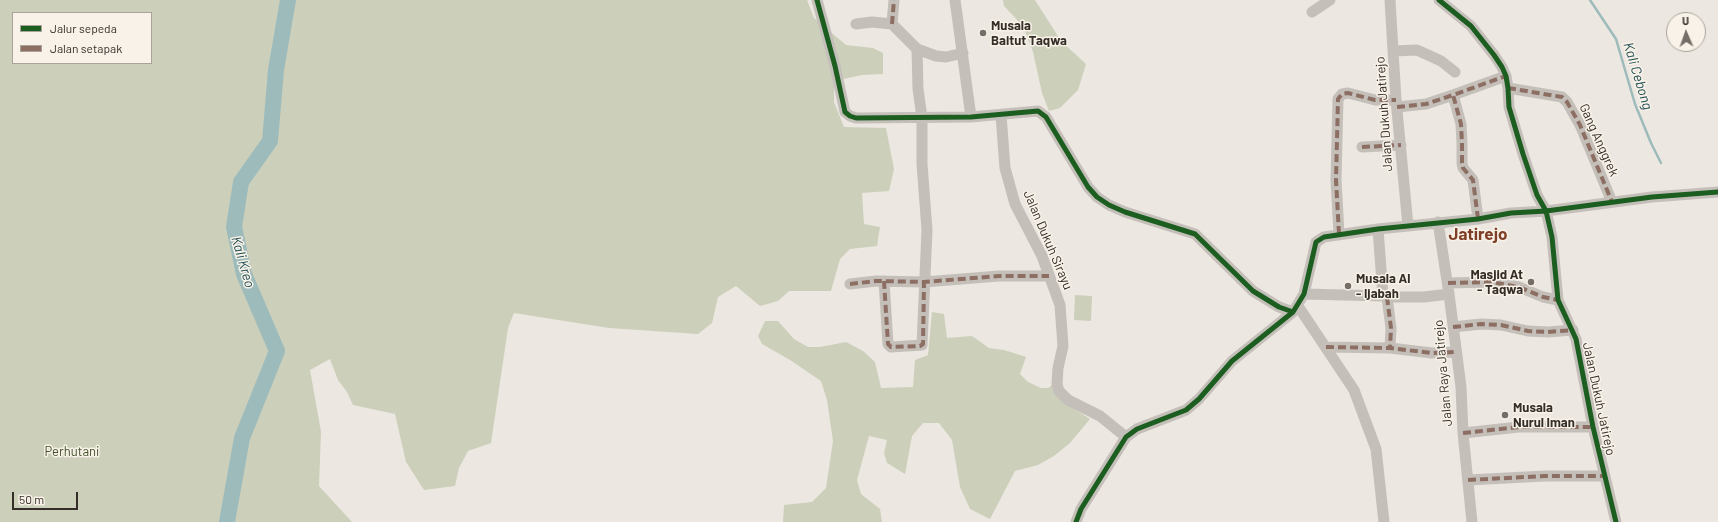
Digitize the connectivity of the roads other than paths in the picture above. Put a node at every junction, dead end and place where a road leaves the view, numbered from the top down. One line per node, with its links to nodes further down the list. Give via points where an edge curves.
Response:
1 (817, 0): 20 (street, via 845,112 856,118)
2 (894, 0): 9 (street)
3 (955, 0): 12 (street)
4 (1330, 0): 7 (street)
5 (1390, 0): 11 (street, Jalan Dukuh Jatirejo)
6 (1439, 0): 14 (street, Jalan Dukuh Jatirejo, via 1471,26 1498,61)
7 (1312, 12)
8 (856, 24): 9 (street)
9 (892, 24): 10 (street)
10 (917, 49): 12 (street, via 946,57); 20 (street)
11 (1394, 51): 13 (street, via 1418,50 1441,61); 17 (street, Jalan Dukuh Jatirejo)
12 (963, 53): 19 (street)
13 (1456, 72)
14 (1506, 76): 15 (street, Jalan Dukuh Jatirejo); 16 (street)
15 (1508, 88): 24 (street, Gang Anggrek, via 1562,97 1567,102 1580,125); 25 (street, Jalan Dukuh Jatirejo, via 1509,107 1523,154 1537,195)
16 (1453, 95): 17 (street, via 1426,104); 26 (street, via 1461,124 1463,168 1473,180)
17 (1397, 103): 21 (street, Jalan Dukuh Jatirejo); 30 (street, via 1348,93 1342,94 1338,99 1336,180)
18 (1001, 114): 19 (street); 31 (street, Jalan Dukuh Sirayu, via 1005,168 1015,204 1042,256); 39 (street, via 1038,111 1043,114 1088,188 1097,197 1125,212 1195,234 1253,291 1279,306)
19 (971, 117): 20 (street)
20 (922, 118): 33 (street, via 922,164 927,230)
21 (1401, 145): 22 (street); 28 (street, Jalan Dukuh Jatirejo)
22 (1362, 146)
23 (1718, 192): 24 (street)
24 (1612, 202): 25 (street)
25 (1546, 211): 26 (street, via 1511,213); 38 (street, Jalan Dukuh Jatirejo, via 1552,237)
26 (1478, 219): 27 (street)
27 (1438, 222): 28 (street); 35 (street, Jalan Raya Jatirejo)
28 (1408, 226): 29 (street)
29 (1378, 229): 30 (street); 37 (street)
30 (1339, 234): 36 (street, via 1324,237 1316,242)
31 (1049, 276): 33 (street, via 999,276); 47 (street, Jalan Dukuh Sirayu, via 1060,304 1063,346 1058,368 1059,391 1068,400 1100,416)
32 (884, 281): 33 (street); 33 (street, via 888,344 891,347 923,344); 34 (street)
33 (924, 282)
34 (850, 284)
35 (1448, 289): 37 (street, via 1424,297); 38 (street, via 1491,282 1519,287); 40 (street, Jalan Raya Jatirejo)
36 (1304, 294): 37 (street); 39 (street)
37 (1385, 296): 43 (street, via 1391,328)
38 (1558, 300): 41 (street, Jalan Dukuh Jatirejo)
39 (1296, 309): 42 (street); 47 (street, via 1232,361 1186,410 1136,429)
40 (1453, 327): 41 (street, Jalan Dukuh Jatirejo, via 1481,324 1528,331); 44 (street, Jalan Raya Jatirejo)
41 (1573, 330): 45 (street, Jalan Dukuh Jatirejo)
42 (1326, 347): 43 (street); 51 (street, via 1354,390 1376,448)
43 (1390, 348): 44 (street, via 1432,353)
44 (1456, 352): 46 (street, Jalan Raya Jatirejo)
45 (1593, 427): 46 (street, Jalan Dukuh Jatirejo, via 1519,427); 48 (street, Jalan Dukuh Jatirejo)
46 (1463, 433): 49 (street, Jalan Raya Jatirejo)
47 (1126, 437): 50 (street, via 1081,509)
48 (1605, 476): 49 (street); 53 (street, Jalan Dukuh Jatirejo)
49 (1468, 480): 52 (street, Jalan Raya Jatirejo)
50 (1076, 522)
51 (1384, 522)
52 (1472, 522)
53 (1616, 522)

